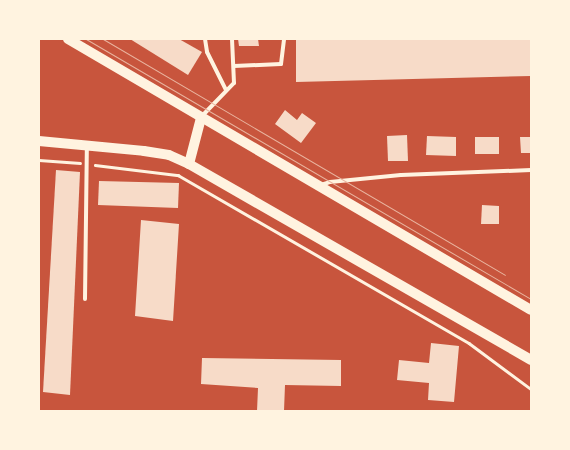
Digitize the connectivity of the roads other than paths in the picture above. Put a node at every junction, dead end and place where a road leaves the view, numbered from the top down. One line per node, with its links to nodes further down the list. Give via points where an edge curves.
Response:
1 (68, 39): 7 (main road)
2 (205, 39): 6 (lane, via 207,52)
3 (232, 39): 5 (lane)
4 (284, 39): 5 (lane, via 282,64)
5 (234, 66): 6 (lane, via 234,83)
6 (226, 90): 7 (lane)
7 (201, 118): 10 (main road); 12 (main road)
8 (39, 141): 9 (main road)
9 (87, 146): 10 (main road, via 169,155); 13 (lane)
10 (190, 164): 15 (main road)
11 (531, 170): 12 (lane, via 401,175 330,182)
12 (317, 187): 14 (main road)
13 (85, 299)
14 (531, 310)
15 (531, 360)

